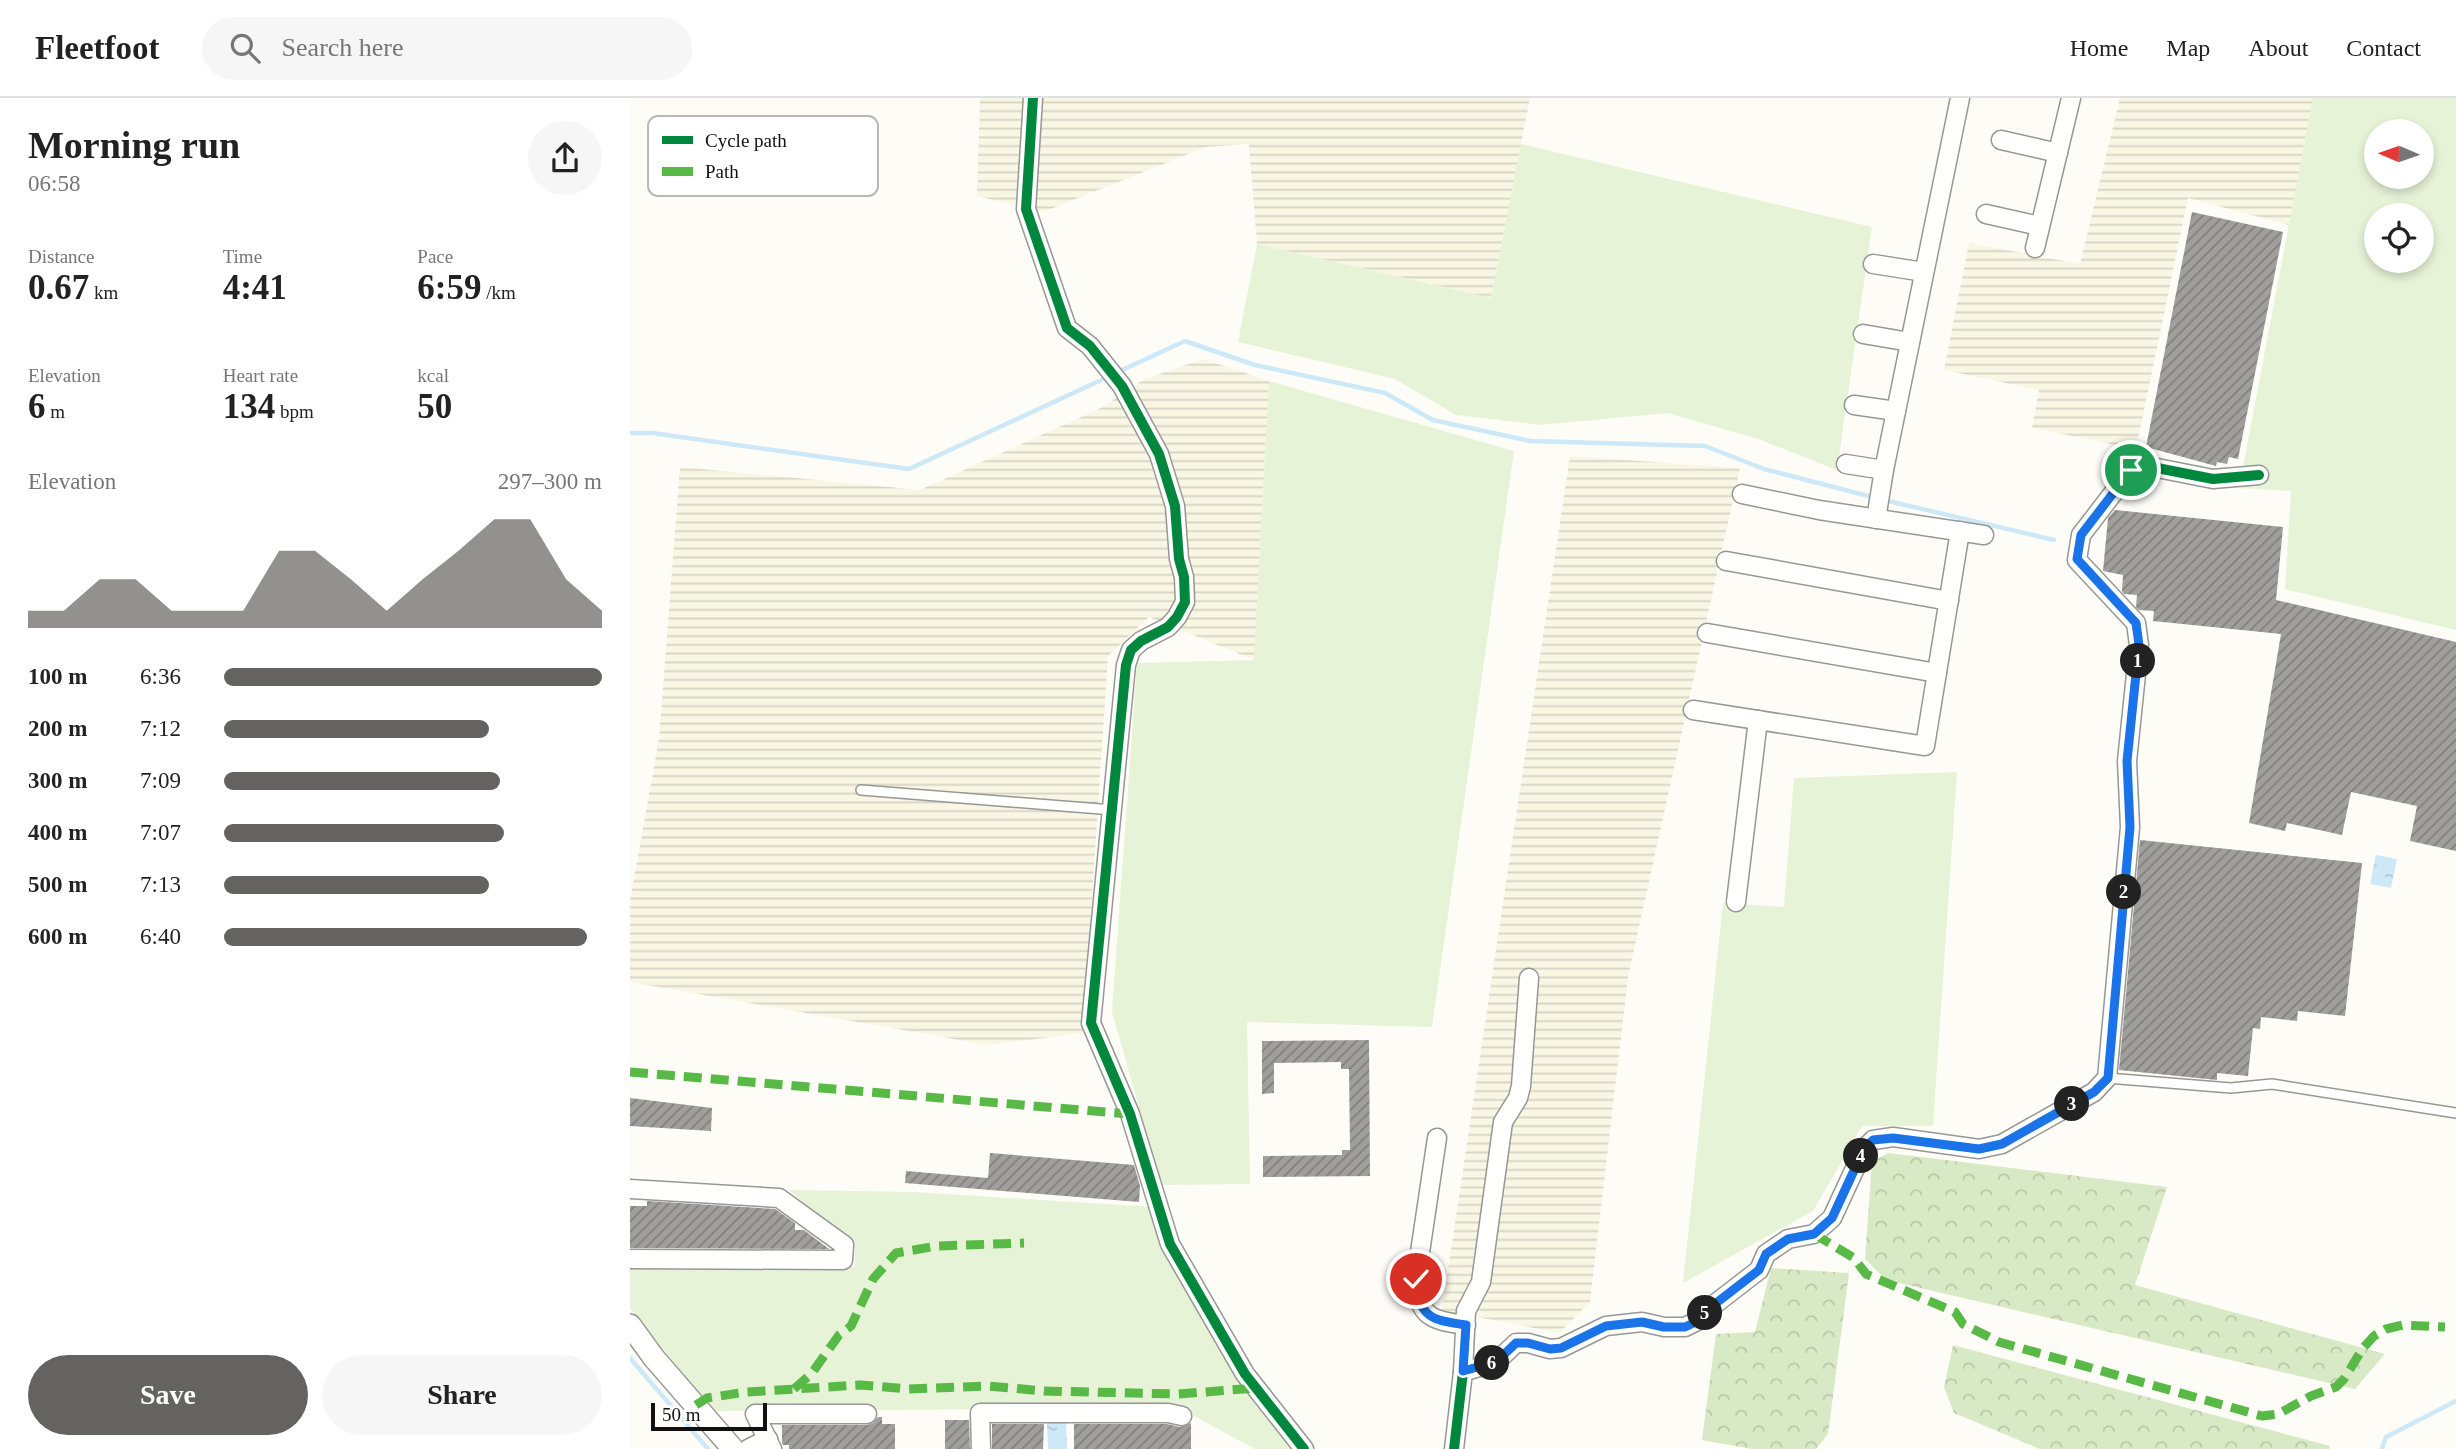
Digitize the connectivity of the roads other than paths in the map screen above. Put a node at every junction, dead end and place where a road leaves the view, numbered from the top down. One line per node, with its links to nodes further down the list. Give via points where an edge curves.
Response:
1 (1033, 98): 29 (street, via 1026,209 1067,328 1090,346 1122,386 1159,453 1175,506 1184,578 1185,602 1177,617 1131,650 1126,665)
2 (1960, 98): 10 (street)
3 (2071, 98): 5 (street)
4 (2001, 140): 5 (street)
5 (2058, 153): 7 (street)
6 (1986, 214): 7 (street)
7 (2040, 226): 8 (street)
8 (2035, 248)
9 (1873, 264): 10 (street)
10 (1924, 272): 12 (street)
11 (1863, 334): 12 (street)
12 (1910, 342): 14 (street)
13 (1854, 405): 14 (street)
14 (1896, 411): 16 (street)
15 (1846, 464): 16 (street)
16 (1884, 470): 19 (street)
17 (2259, 475): 32 (street, via 2213,479 2147,466 2131,470 2081,535 2077,559 2136,623 2139,645 2127,761 2130,827)
18 (1742, 494): 19 (street)
19 (1876, 519): 20 (street)
20 (1960, 531): 21 (street); 23 (street)
21 (1984, 535)
22 (1726, 561): 23 (street)
23 (1949, 601): 25 (street)
24 (1707, 634): 25 (street)
25 (1937, 673): 27 (street, via 1925,747)
26 (1693, 710): 27 (street)
27 (1758, 720): 30 (street)
28 (861, 790): 29 (lane)
29 (1113, 810): 46 (street, via 1091,1023 1130,1114 1170,1244 1245,1374)
30 (1736, 902)
31 (1529, 978): 38 (street, via 1521,1086 1503,1122 1480,1282 1466,1311)
32 (2108, 1078): 33 (lane, via 2231,1088 2272,1084); 39 (street, via 2094,1092 2002,1144 1979,1149 1893,1138 1873,1140 1864,1149 1832,1218 1814,1234 1788,1239 1766,1254 1759,1270 1685,1327 1625,1323 1606,1326 1561,1348 1516,1343 1496,1362)
33 (2456, 1113)
34 (1437, 1138): 38 (street, via 1416,1279 1418,1297 1426,1314 1436,1321)
35 (630, 1189): 36 (street, via 779,1198 844,1245 843,1260)
36 (630, 1259)
37 (630, 1325): 43 (street)
38 (1466, 1325): 39 (street)
39 (1463, 1371): 47 (street)
40 (867, 1414): 42 (street, via 755,1414)
41 (1182, 1416): 45 (street, via 980,1413)
42 (770, 1444): 44 (street)
43 (733, 1449)
44 (748, 1449)
45 (981, 1449)
46 (1304, 1449)
47 (1454, 1449)

